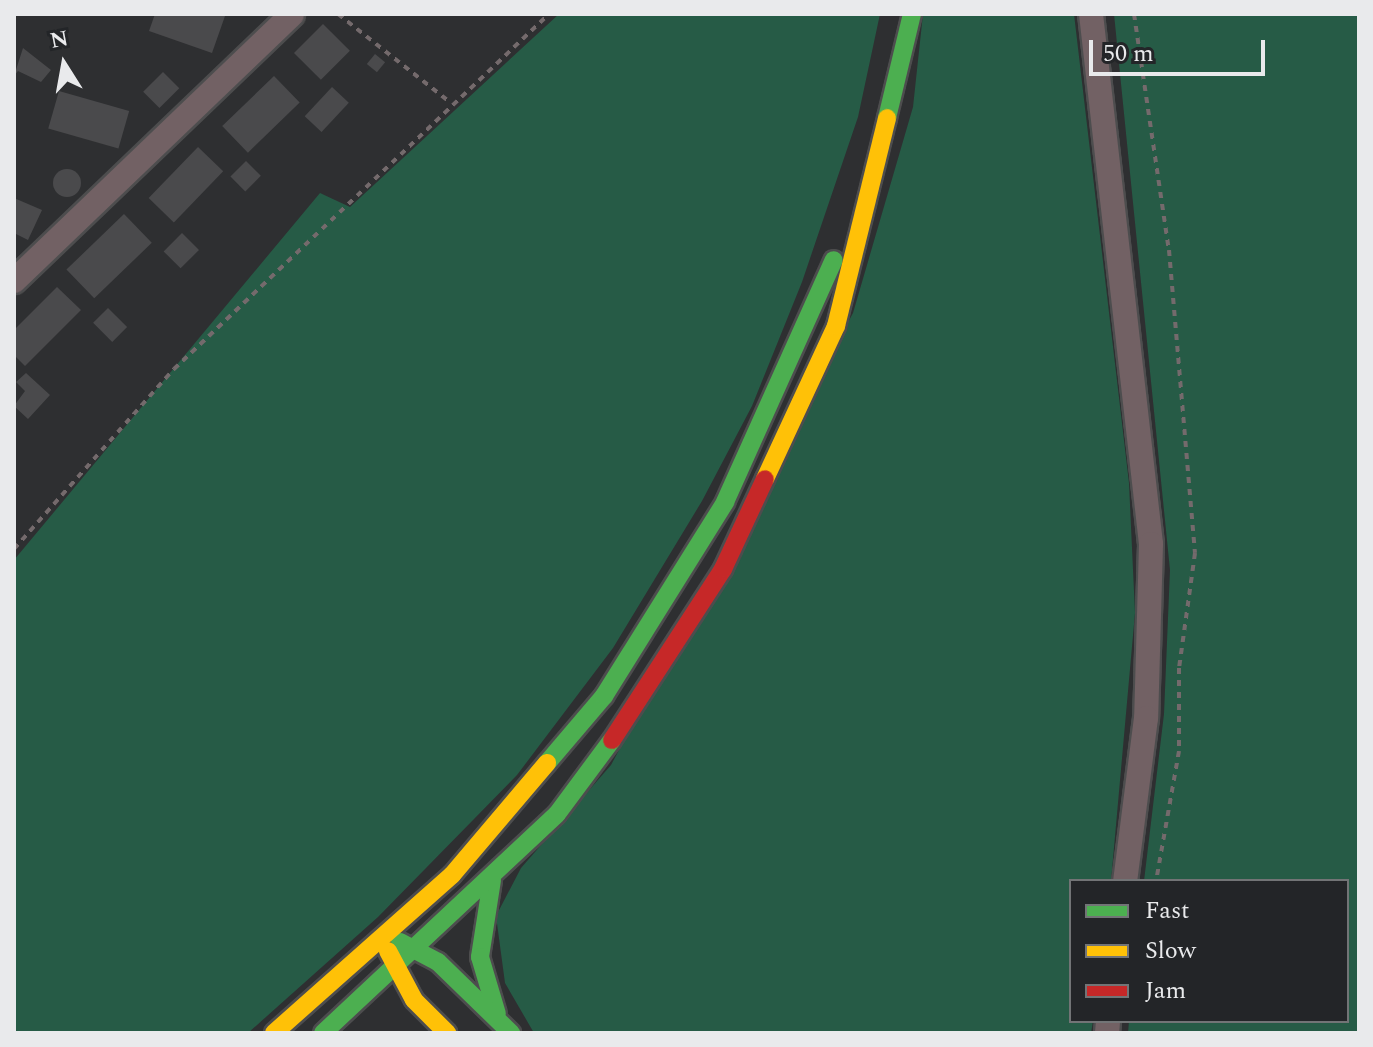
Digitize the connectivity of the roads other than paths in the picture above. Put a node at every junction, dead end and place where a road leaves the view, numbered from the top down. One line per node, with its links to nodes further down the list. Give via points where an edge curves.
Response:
1 (292, 14): 5 (street)
2 (912, 14): 4 (main road)
3 (1091, 14): 6 (street, via 1151,544 1146,718)
4 (901, 68): 7 (main road, via 841,313 755,509 612,743); 8 (main road, via 821,297 698,550 550,765)
5 (14, 281)
6 (1125, 879)
7 (492, 880): 9 (main road); 11 (main road, via 480,957)
8 (388, 939): 9 (main road); 10 (main road); 12 (main road)
9 (418, 950): 10 (main road); 11 (main road)
10 (394, 971): 13 (main road); 14 (main road)
11 (498, 1018): 15 (main road)
12 (274, 1033)
13 (323, 1033)
14 (447, 1033)
15 (511, 1033)

